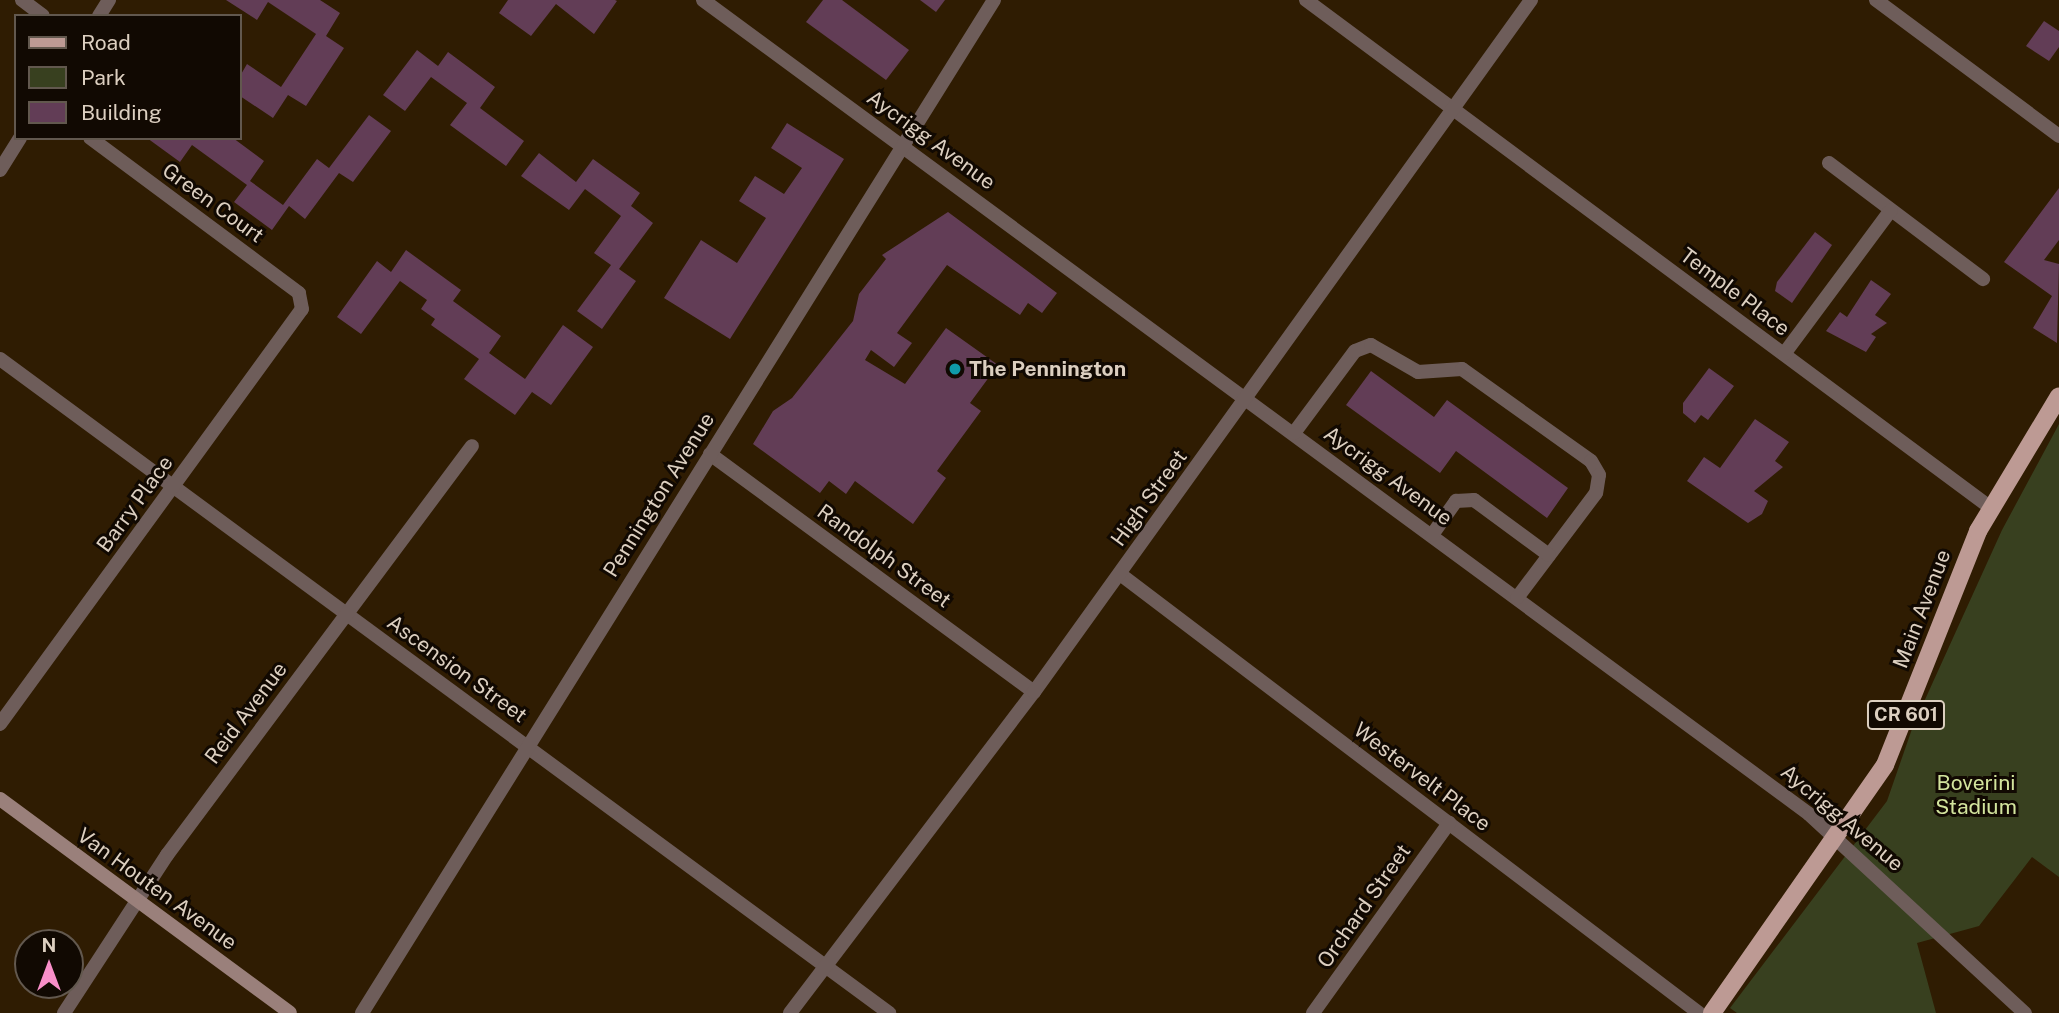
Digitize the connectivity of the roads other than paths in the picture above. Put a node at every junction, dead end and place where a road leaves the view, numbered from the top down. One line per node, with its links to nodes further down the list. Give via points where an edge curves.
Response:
1 (22, 0): 7 (street)
2 (704, 0): 12 (street, Aycrigg Avenue)
3 (994, 0): 12 (street, Pennington Avenue)
4 (1306, 0): 8 (street, Temple Place)
5 (1531, 0): 8 (street, High Street)
6 (1877, 0): 9 (street)
7 (40, 14)
8 (1454, 109): 18 (street, Temple Place); 21 (street, High Street)
9 (2059, 136)
10 (19, 140): 14 (street)
11 (93, 140): 17 (street, Green Court, via 299,293)
12 (903, 145): 21 (street, Aycrigg Avenue); 24 (street, Pennington Avenue)
13 (1829, 163): 15 (street)
14 (0, 170)
15 (1891, 210): 16 (street); 18 (street)
16 (1983, 279)
17 (302, 309): 25 (street, Barry Place)
18 (1784, 354): 26 (street, Temple Place)
19 (0, 359): 25 (street, Ascension Street)
20 (2059, 396): 26 (main road, Main Avenue / CR 601)
21 (1247, 398): 22 (street, Aycrigg Avenue); 29 (street, High Street)
22 (1294, 433): 27 (street, Aycrigg Avenue); 28 (street, via 1361,347 1381,347 1418,372 1462,369 1595,467 1596,493)
23 (472, 446): 31 (street, Reid Avenue)
24 (710, 454): 32 (street, Randolph Street); 34 (street, Pennington Avenue)
25 (174, 485): 31 (street, Ascension Street); 33 (street, Barry Place)
26 (1992, 508): 37 (main road, Main Avenue / CR 601, via 1933,632 1885,765)
27 (1432, 535): 28 (street, via 1457,501 1474,500); 30 (street, Aycrigg Avenue)
28 (1549, 555): 30 (street)
29 (1120, 574): 32 (street, High Street); 36 (street, Westervelt Place)
30 (1517, 598): 37 (street, Aycrigg Avenue)
31 (347, 613): 34 (street, Ascension Street); 38 (street, Reid Avenue)
32 (1034, 692): 39 (street, High Street)
33 (0, 724)
34 (527, 747): 39 (street, Ascension Street); 42 (street, Pennington Avenue)
35 (0, 799): 38 (main road, Van Houten Avenue)
36 (1448, 823): 45 (street, Orchard Street); 46 (street, Westervelt Place)
37 (1837, 837): 47 (main road, Main Avenue / CR 601); 48 (street, Aycrigg Avenue)
38 (135, 900): 40 (street, Reid Avenue); 41 (main road, Van Houten Avenue)
39 (825, 967): 43 (street, High Street); 44 (street, Ascension Street)
40 (64, 1013)
41 (290, 1013)
42 (362, 1013)
43 (790, 1013)
44 (889, 1013)
45 (1313, 1013)
46 (1699, 1013)
47 (1712, 1013)
48 (2025, 1013)

